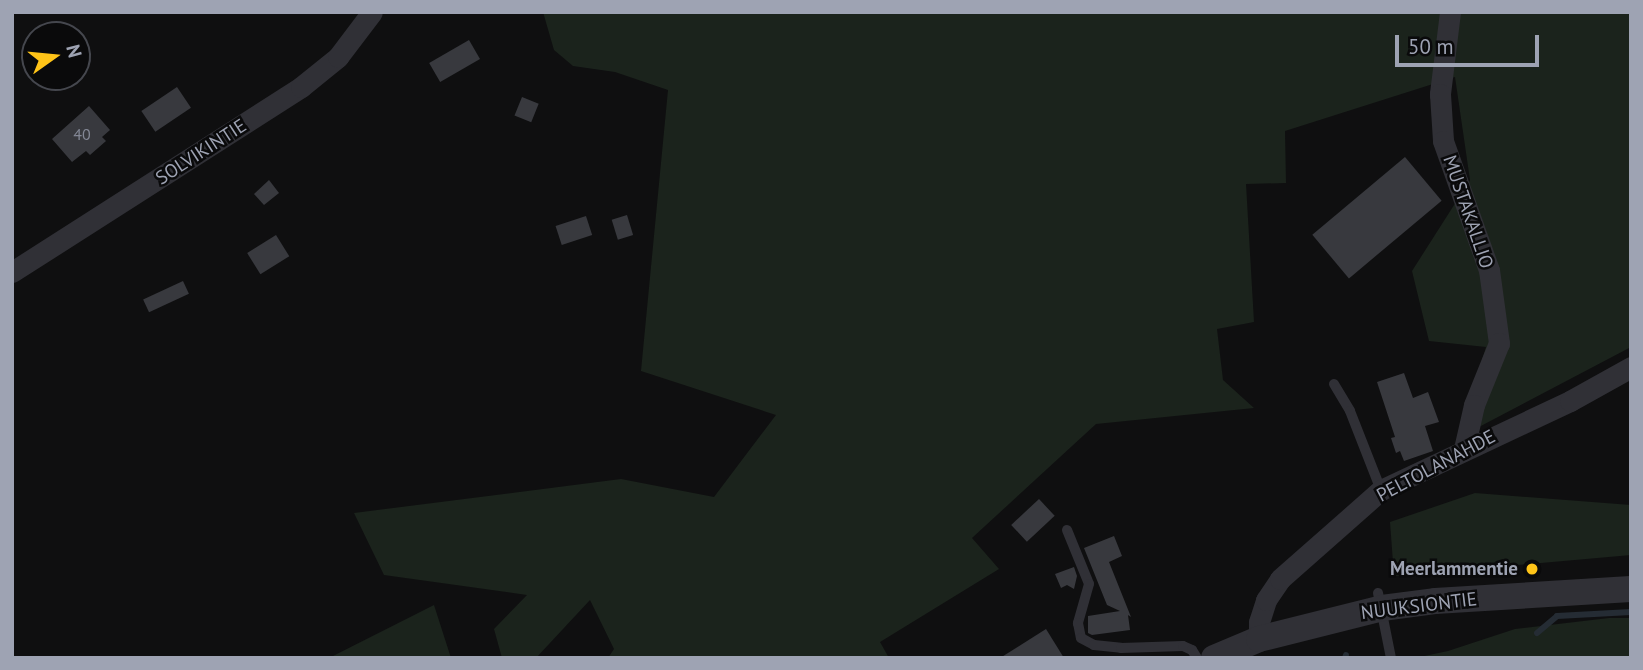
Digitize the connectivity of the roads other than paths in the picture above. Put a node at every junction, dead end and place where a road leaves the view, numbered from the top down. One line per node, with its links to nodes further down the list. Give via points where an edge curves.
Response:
1 (372, 12): 3 (street, SOLVIKINTIE, via 338,57 301,87)
2 (1450, 12): 6 (street, MUSTAKALLIO, via 1440,94 1443,141 1489,270 1499,343 1474,405)
3 (12, 272)
4 (1631, 367): 6 (street, PELTOLANAHDE, via 1570,401)
5 (1334, 384): 7 (lane, via 1350,411)
6 (1464, 449): 7 (street, PELTOLANAHDE)
7 (1381, 490): 11 (street, PELTOLANAHDE, via 1280,579 1266,600)
8 (1067, 530): 12 (lane, via 1089,584 1078,623 1081,638 1094,645 1121,648 1183,646)
9 (1631, 589): 10 (street, NUUKSIONTIE)
10 (1380, 601): 11 (street, NUUKSIONTIE); 14 (lane)
11 (1259, 639): 13 (street, NUUKSIONTIE)
12 (1197, 658)
13 (1214, 658)
14 (1391, 658)

